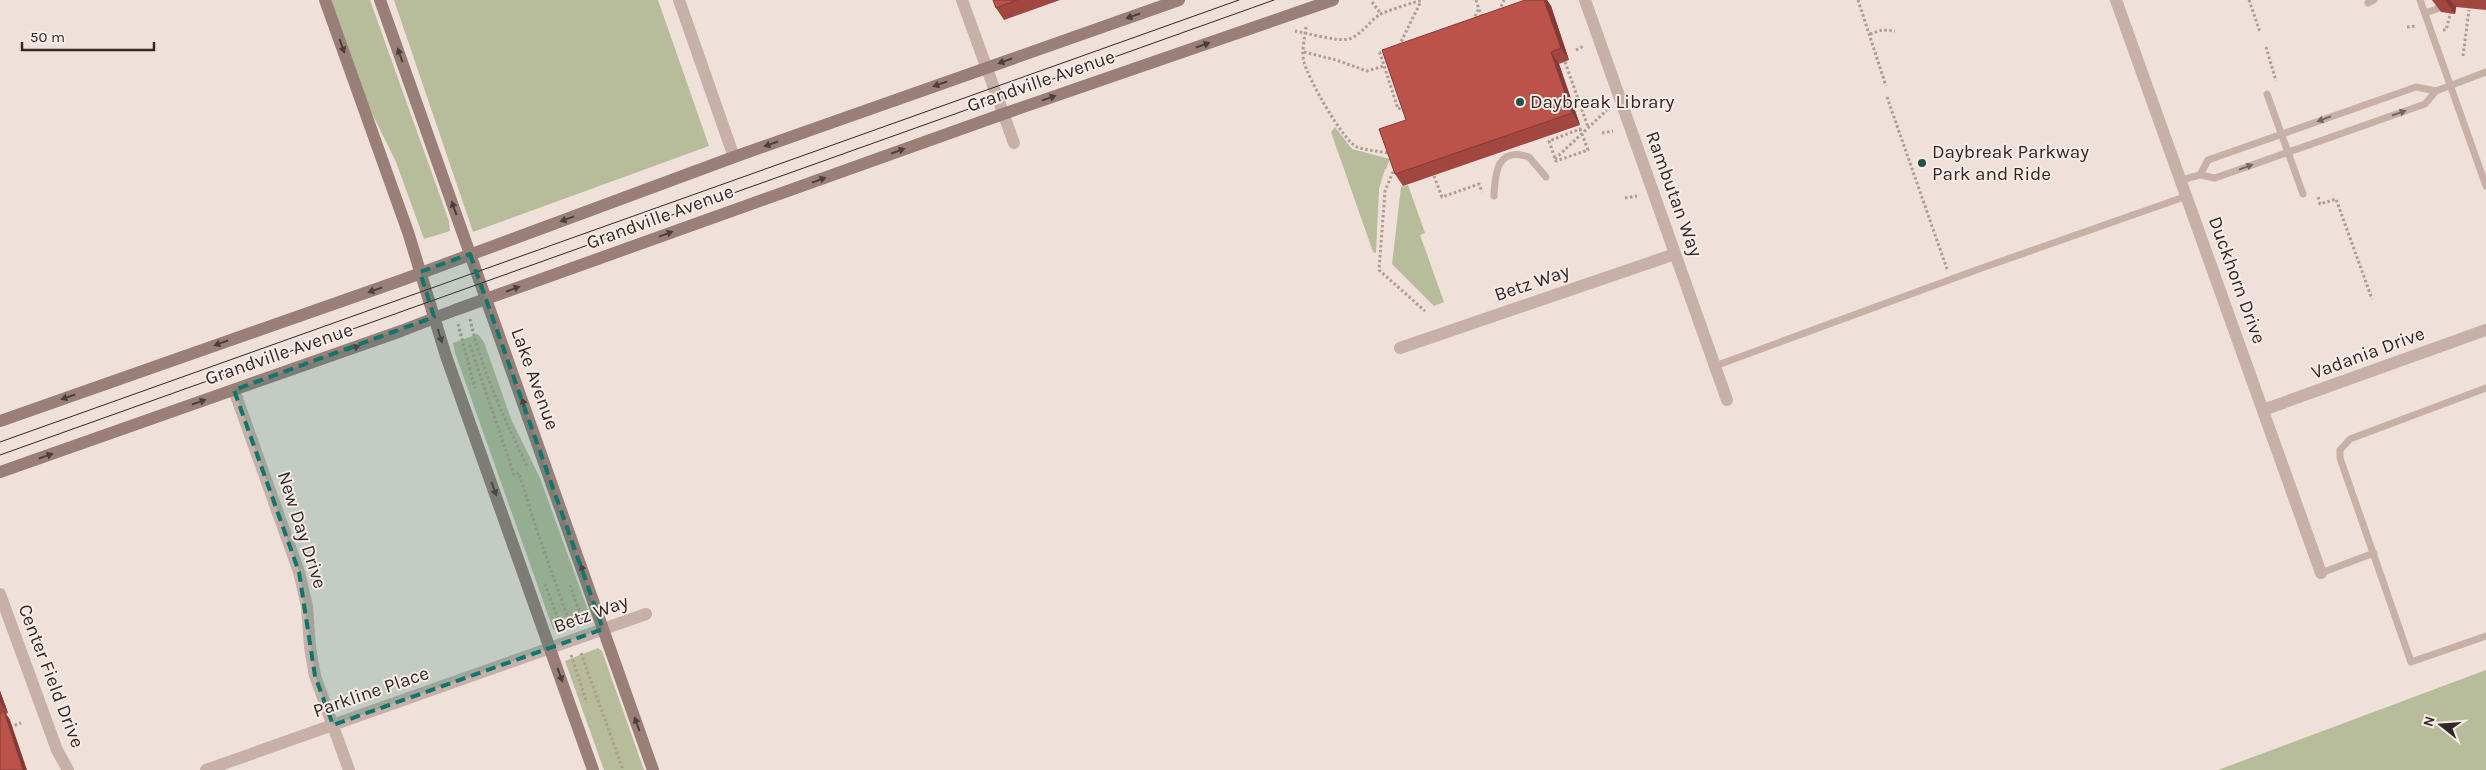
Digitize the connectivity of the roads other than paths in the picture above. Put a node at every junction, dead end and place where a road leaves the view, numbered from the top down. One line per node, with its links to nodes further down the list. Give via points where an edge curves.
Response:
1 (326, 0): 31 (street, one-way to 31)
2 (380, 0): 29 (street, Lake Avenue, one-way to 2)
3 (679, 0): 21 (street)
4 (962, 0): 12 (street)
5 (1179, 0): 12 (street, Grandville Avenue, one-way to 12)
6 (1333, 0): 17 (street, Grandville Avenue, one-way to 6)
7 (1585, 0): 30 (street, Rambutan Way)
8 (2116, 0): 24 (street, Duckhorn Drive)
9 (2420, 0): 11 (lane)
10 (2443, 0): 11 (lane, via 2437,9)
11 (2425, 14): 14 (lane)
12 (986, 68): 17 (street); 21 (street, Grandville Avenue, one-way to 21)
13 (2486, 72): 14 (lane)
14 (2451, 85): 15 (lane); 25 (lane)
15 (2436, 91): 18 (lane, one-way to 18, via 2416,87); 20 (lane, one-way to 15, via 2425,104)
16 (2267, 94): 18 (lane)
17 (1003, 114): 19 (street); 32 (street, Grandville Avenue, one-way to 17)
18 (2280, 135): 20 (lane); 22 (lane, via 2208,160)
19 (1014, 143)
20 (2287, 152): 22 (lane, one-way to 20, via 2215,178); 26 (lane)
21 (734, 157): 29 (street, Grandville Avenue, one-way to 29)
22 (2200, 175): 24 (lane)
23 (1546, 177): 27 (lane, via 1529,157 1514,155 1505,158 1495,173)
24 (2181, 180): 28 (street, Duckhorn Drive)
25 (2486, 186)
26 (2303, 194)
27 (1494, 196)
28 (2187, 196): 36 (lane); 40 (street, Duckhorn Drive)
29 (470, 254): 31 (street, Grandville Avenue); 32 (street, Lake Avenue)
30 (1676, 254): 35 (street, Betz Way); 36 (street, Rambutan Way)
31 (420, 272): 33 (street); 41 (street, Grandville Avenue, one-way to 41)
32 (486, 298): 33 (street, Grandville Avenue); 47 (street, Lake Avenue, one-way to 32)
33 (434, 317): 38 (street, Grandville Avenue, one-way to 33); 49 (street, one-way to 49)
34 (2486, 330): 40 (street, Vadania Drive)
35 (1400, 348)
36 (1715, 366): 39 (street, Rambutan Way)
37 (2486, 388): 43 (lane, via 2344,443 2340,458)
38 (234, 390): 42 (street, Grandville Avenue, one-way to 38); 50 (street, New Day Drive, via 299,572 307,606 315,676)
39 (1727, 400)
40 (2263, 410): 44 (street, Duckhorn Drive)
41 (0, 421)
42 (0, 472)
43 (2374, 553): 44 (lane); 48 (lane, via 2412,662)
44 (2321, 573)
45 (0, 594): 51 (street, Center Field Drive, via 57,750)
46 (646, 614): 47 (street, Betz Way)
47 (603, 629): 49 (street, Betz Way); 55 (street, Lake Avenue, one-way to 47)
48 (2486, 636)
49 (550, 649): 50 (street, Parkline Place); 54 (street, one-way to 54)
50 (332, 725): 52 (street, Parkline Place); 53 (street, New Day Drive)
51 (68, 770)
52 (206, 770)
53 (348, 770)
54 (593, 770)
55 (654, 770)

